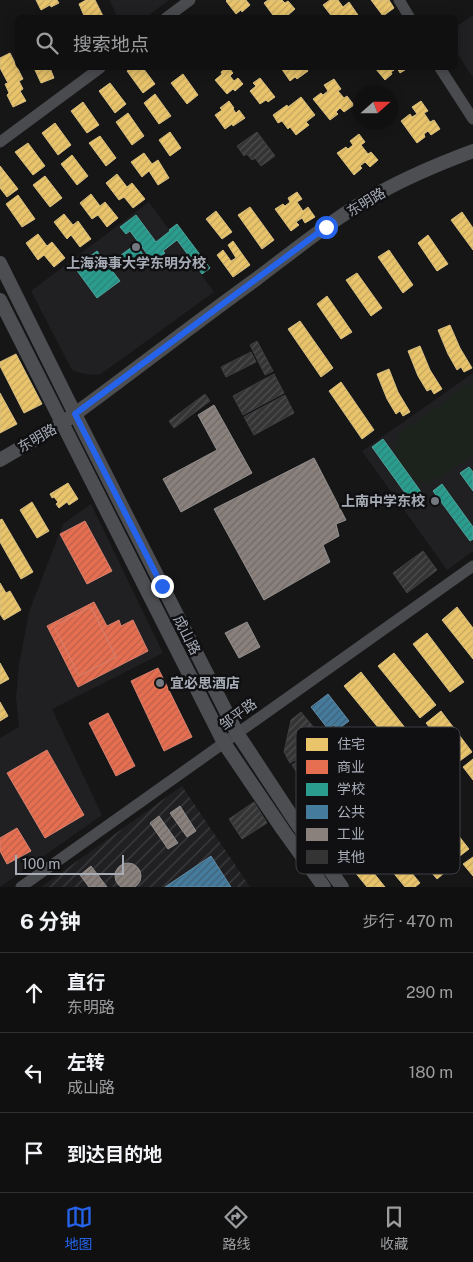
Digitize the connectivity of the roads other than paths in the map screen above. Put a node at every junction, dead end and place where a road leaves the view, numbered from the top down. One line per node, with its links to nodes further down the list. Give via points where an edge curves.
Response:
1 (190, 0): 3 (street)
2 (399, 0): 4 (street)
3 (170, 15)
4 (408, 15)
5 (97, 70): 8 (street)
6 (441, 70): 7 (street)
7 (473, 119)
8 (0, 142)
9 (473, 151): 12 (main road, 东明路, via 397,183 342,216)
10 (0, 263): 12 (main road, 成山路)
11 (0, 300): 13 (main road, 成山路)
12 (75, 414): 13 (main road, 东明路); 16 (main road, 成山路)
13 (61, 424): 14 (main road, 东明路); 17 (main road, 成山路)
14 (0, 460)
15 (473, 566): 16 (street, 邹平路)
16 (237, 733): 17 (street, 邹平路); 18 (main road, 成山路)
17 (224, 743): 19 (main road, 成山路); 22 (street, 邹平路)
18 (296, 822)
19 (296, 848)
20 (315, 874): 23 (main road, 成山路)
21 (333, 874): 24 (main road, 成山路)
22 (22, 887)
23 (324, 887)
24 (342, 887)

